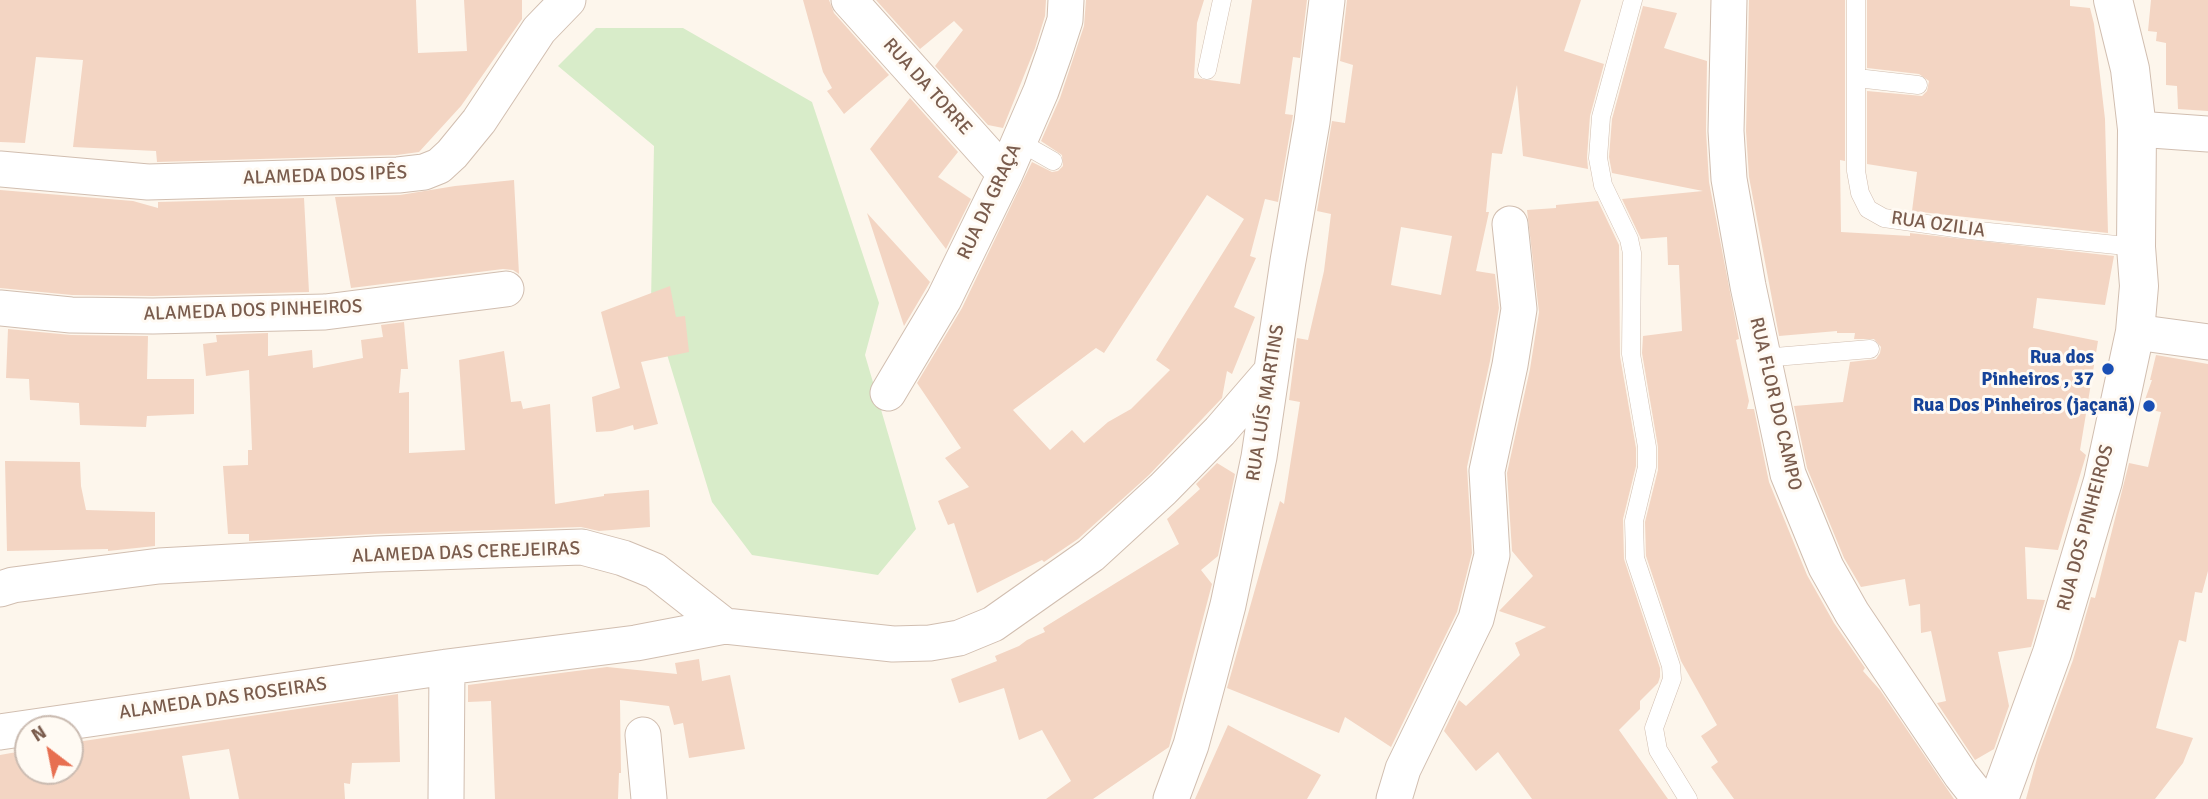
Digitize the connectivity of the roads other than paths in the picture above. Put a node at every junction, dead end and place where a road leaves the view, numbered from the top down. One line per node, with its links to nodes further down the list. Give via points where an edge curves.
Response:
1 (568, 0): 17 (street, ALAMEDA DOS IPÊS, via 539,30 452,154 424,172 148,182)
2 (849, 0): 18 (street, RUA DA TORRE)
3 (1066, 0): 15 (street, RUA DA GRAÇA, via 1054,54)
4 (1222, 0): 10 (lane)
5 (1327, 0): 27 (street, RUA LUÍS MARTINS)
6 (1633, 0): 38 (lane, via 1601,117 1598,158 1603,185 1632,254 1631,354 1647,447 1647,467 1633,521 1635,558 1672,679 1654,727 1658,750)
7 (1729, 0): 26 (street, RUA FLOR DO CAMPO, via 1729,179)
8 (1856, 0): 11 (lane, RUA OZILIA)
9 (2112, 0): 13 (street, RUA DOS PINHEIROS, via 2130,69)
10 (1207, 70)
11 (1857, 78): 12 (lane); 20 (lane, RUA OZILIA, via 1857,171 1868,209 1884,218)
12 (1918, 85)
13 (2137, 129): 14 (street); 20 (street, RUA DOS PINHEIROS)
14 (2208, 134)
15 (1018, 141): 16 (lane); 18 (street, RUA DA GRAÇA)
16 (1053, 160)
17 (0, 169)
18 (1005, 174): 28 (street, RUA DA GRAÇA, via 944,299)
19 (1510, 223): 37 (street, via 1519,309 1487,471 1490,566 1476,619 1403,769)
20 (2136, 247): 23 (street, RUA DOS PINHEIROS)
21 (506, 289): 22 (street, ALAMEDA DOS PINHEIROS, via 325,312 71,315)
22 (0, 308)
23 (2135, 332): 24 (street); 40 (street, RUA DOS PINHEIROS, via 2103,481 2052,653)
24 (2208, 342)
25 (1870, 349): 26 (lane)
26 (1763, 358): 39 (street, RUA FLOR DO CAMPO, via 1788,474 1826,567 1852,613)
27 (1271, 372): 30 (street, via 1163,489 1100,547 993,624 959,638 893,644); 36 (street, RUA LUÍS MARTINS, via 1259,457 1228,605 1191,745)
28 (888, 393)
29 (0, 589): 30 (street, ALAMEDA DAS CEREJEIRAS, via 159,566 582,547 655,571)
30 (725, 626): 31 (street, ALAMEDA DAS ROSEIRAS, via 636,643)
31 (447, 667): 32 (street, ALAMEDA DAS ROSEIRAS); 34 (street)
32 (0, 732)
33 (643, 736): 35 (street)
34 (446, 799)
35 (649, 799)
36 (1171, 799)
37 (1394, 799)
38 (1688, 799)
39 (1980, 799)
40 (1999, 799)

